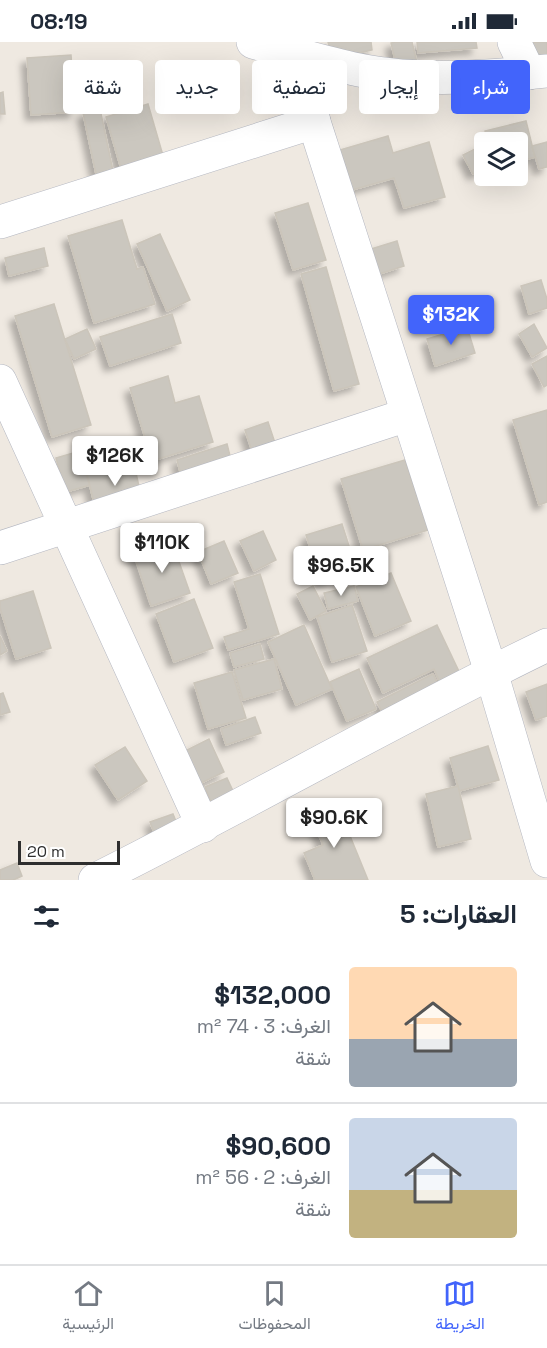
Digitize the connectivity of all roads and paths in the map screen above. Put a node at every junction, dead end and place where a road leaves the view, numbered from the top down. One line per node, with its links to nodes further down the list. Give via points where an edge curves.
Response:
1 (253, 42): 3 (street)
2 (514, 42): 4 (street)
3 (300, 55): 4 (street, via 364,71 417,77); 5 (street)
4 (538, 72)
5 (314, 122): 6 (street); 8 (street)
6 (0, 222)
7 (0, 381): 9 (street)
8 (407, 415): 9 (street); 12 (street)
9 (67, 526): 10 (street); 13 (street)
10 (0, 548)
11 (547, 645): 12 (street)
12 (491, 672): 13 (street); 14 (street)
13 (203, 826): 15 (street)
14 (547, 861)
15 (95, 880)

